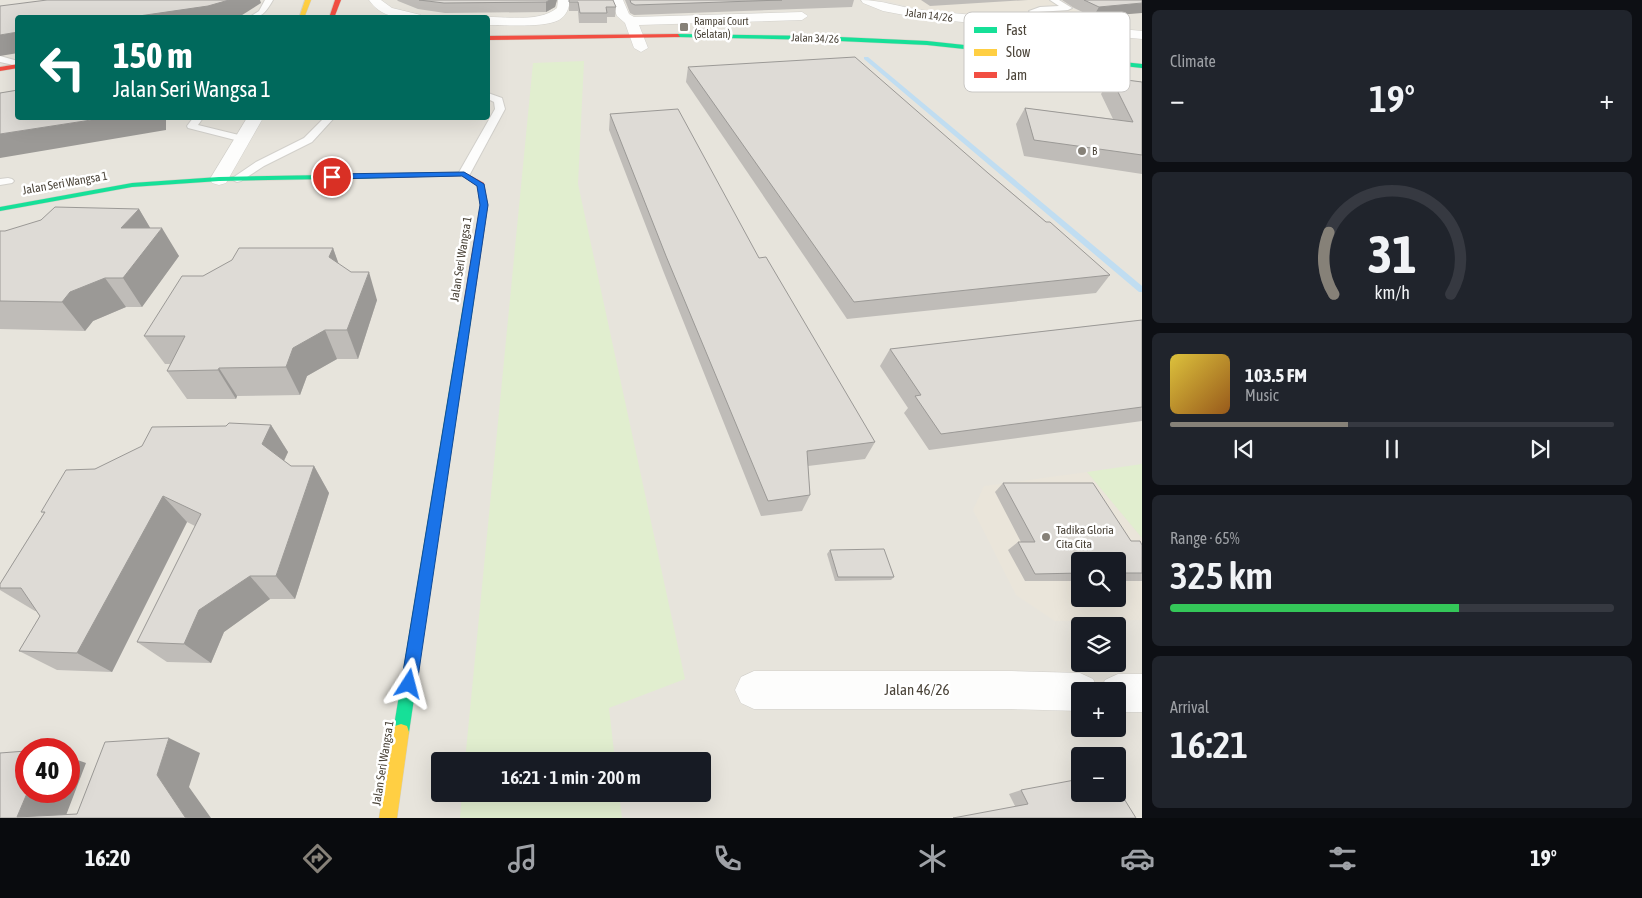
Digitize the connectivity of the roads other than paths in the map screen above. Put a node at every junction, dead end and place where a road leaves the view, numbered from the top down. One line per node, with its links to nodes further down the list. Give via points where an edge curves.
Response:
1 (269, 0): 10 (lane)
2 (308, 0): 11 (main road)
3 (338, 0): 12 (main road)
4 (375, 0): 13 (street, via 392,13)
5 (564, 0): 16 (street, via 563,8 554,17)
6 (617, 0): 17 (street, via 623,16)
7 (867, 0): 15 (street, Jalan 14/26, via 902,12)
8 (1054, 0): 9 (lane, via 1068,8)
9 (1034, 12)
10 (256, 15)
11 (302, 15)
12 (331, 15)
13 (402, 15)
14 (802, 16): 17 (street)
15 (964, 19)
16 (490, 21)
17 (632, 21): 19 (street)
18 (490, 38): 19 (main road, Jalan 34/26)
19 (639, 42): 20 (main road, Jalan 34/26, via 818,38); 21 (main road, Jalan 34/26); 23 (main road, Jalan 34/26)
20 (964, 47)
21 (660, 48)
22 (717, 48): 24 (main road, Jalan 34/26)
23 (490, 49)
24 (782, 49)
25 (15, 57): 27 (lane)
26 (945, 57): 28 (main road)
27 (0, 59): 29 (lane)
28 (964, 59)
29 (15, 64)
30 (15, 66): 31 (main road)
31 (0, 69)
32 (15, 78): 33 (main road)
33 (0, 80)
34 (490, 97): 39 (lane, via 498,100 500,109)
35 (196, 120): 38 (lane, via 192,126)
36 (254, 120): 38 (street)
37 (326, 120): 40 (lane, via 308,140)
38 (242, 139): 41 (street)
39 (464, 174): 40 (main road, Jalan Seri Wangsa 1); 45 (main road, Jalan Seri Wangsa 1, via 481,185 484,205)
40 (237, 178): 41 (main road, Jalan Seri Wangsa 1)
41 (219, 179): 42 (main road, Jalan Seri Wangsa 1, via 132,185)
42 (0, 209)
43 (754, 690): 44 (street, Jalan 46/26)
44 (1071, 692)
45 (388, 818)

